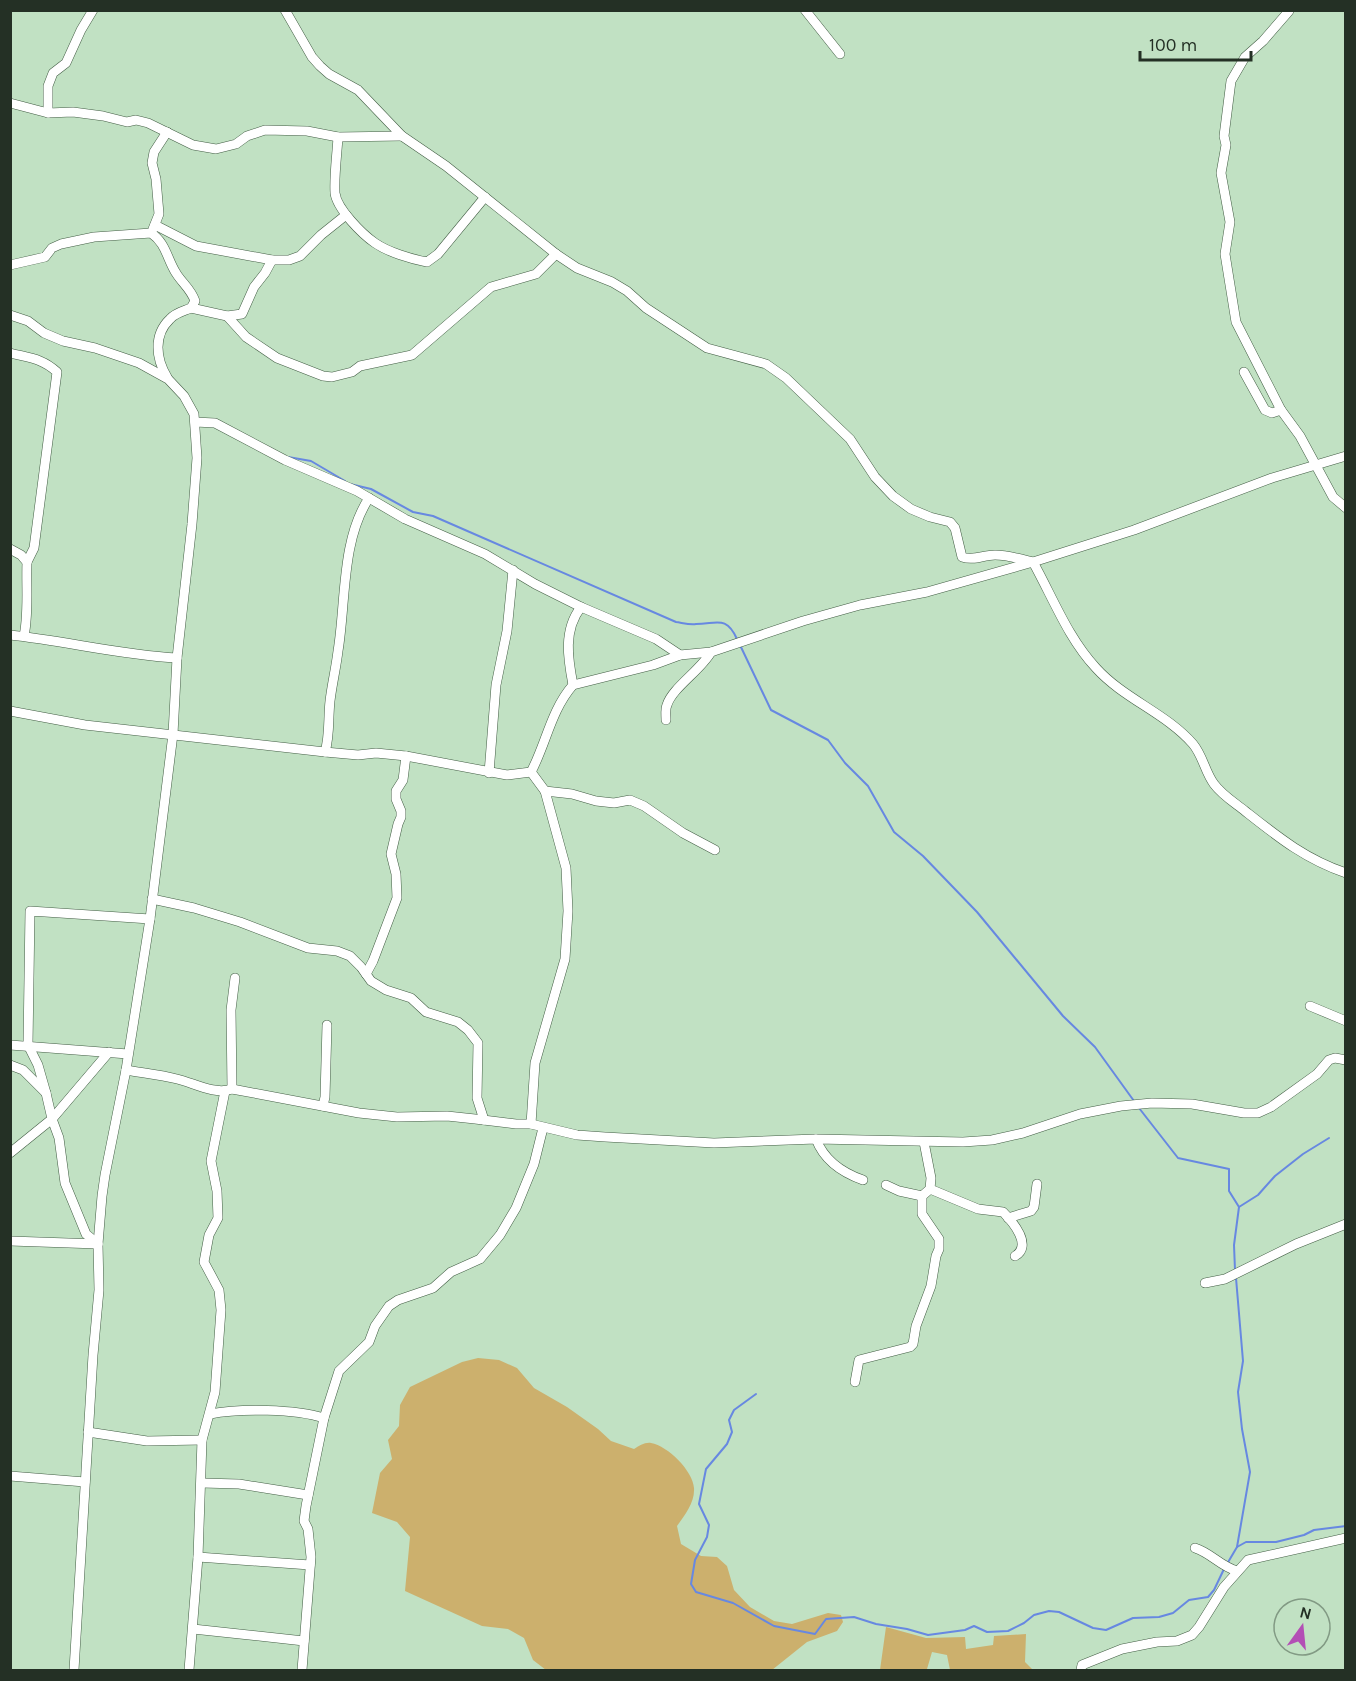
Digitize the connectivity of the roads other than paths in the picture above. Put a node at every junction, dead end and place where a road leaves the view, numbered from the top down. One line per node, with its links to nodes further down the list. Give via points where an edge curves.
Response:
1 (93, 10): 7 (street, via 66,63 53,73 48,86)
2 (285, 10): 9 (street, via 320,66 358,90)
3 (805, 10): 5 (street)
4 (1289, 11): 23 (street, via 1245,57 1231,81 1221,173 1230,222 1225,254 1235,318)
5 (840, 54)
6 (10, 103): 7 (street)
7 (48, 113): 8 (street, via 136,120)
8 (167, 132): 10 (street, via 193,145 216,149 265,130 307,131); 13 (street, via 152,163 159,214)
9 (402, 135): 10 (street); 11 (street)
10 (338, 137): 12 (street, via 335,192)
11 (485, 197): 12 (street, via 427,262 376,243); 14 (street)
12 (346, 215): 15 (street, via 300,256)
13 (153, 229): 15 (street, via 196,246); 16 (street, via 61,244 45,257); 17 (street, via 176,274 193,294)
14 (556, 254): 19 (street, via 536,274 491,287 412,355 360,366 332,377 278,358 246,337); 31 (street, via 627,291 707,348 766,363 850,439 892,496 911,509 950,522 962,557 1012,556)
15 (272, 260): 19 (street, via 242,314)
16 (10, 265)
17 (191, 308): 19 (street); 22 (street, via 168,320 159,338 157,354)
18 (10, 315): 22 (street, via 63,341 140,363)
19 (227, 316)
20 (10, 353): 30 (street, via 47,363 57,372 34,548)
21 (1244, 372): 23 (street, via 1265,410)
22 (168, 379): 24 (street, via 184,396)
23 (1281, 410): 26 (street)
24 (195, 422): 27 (street, via 215,423); 38 (street, via 197,458 192,524)
25 (1346, 456): 26 (street)
26 (1314, 464): 28 (street, via 1333,497); 31 (street)
27 (369, 498): 32 (street); 43 (street, via 350,552)
28 (1346, 508)
29 (10, 549): 30 (street)
30 (19, 557): 35 (street, via 28,608)
31 (1034, 562): 36 (street, via 927,592 860,605); 49 (street, via 1060,614 1097,669 1193,744 1213,784 1228,797 1299,852)
32 (513, 570): 33 (street); 46 (street, via 506,640 496,685)
33 (581, 608): 37 (street, via 648,635); 39 (street, via 571,624 569,641)
34 (10, 635): 35 (street)
35 (24, 636): 38 (street)
36 (711, 652): 37 (street); 41 (street, via 671,696)
37 (680, 655): 39 (street)
38 (177, 658): 42 (street)
39 (573, 685): 45 (street, via 557,709)
40 (10, 711): 42 (street, via 85,725)
41 (666, 720)
42 (173, 734): 43 (street); 50 (street)
43 (325, 752): 44 (street)
44 (406, 756): 46 (street); 52 (street, via 396,791 401,817 391,854 397,898)
45 (531, 772): 46 (street); 47 (street)
46 (489, 773)
47 (544, 791): 48 (street, via 614,803 630,800); 69 (street, via 566,868 568,911 565,959 535,1063)
48 (715, 850)
49 (1346, 873)
50 (152, 899): 51 (street); 52 (street, via 240,922 308,948 337,951 350,957)
51 (150, 919): 58 (street, via 30,911); 60 (street)
52 (366, 974): 68 (street, via 386,990 411,998 426,1012 458,1022 468,1030 478,1043 477,1098)
53 (235, 978): 64 (street)
54 (1310, 1006): 55 (street)
55 (1346, 1022)
56 (327, 1025): 66 (street)
57 (10, 1045): 58 (street)
58 (28, 1045): 59 (street); 65 (street)
59 (109, 1052): 60 (street); 67 (street)
60 (128, 1054): 63 (street)
61 (1346, 1060): 72 (street, via 1329,1060 1317,1074 1258,1113 1152,1103 1080,1114 992,1140)
62 (10, 1065): 65 (street, via 23,1070)
63 (126, 1070): 64 (street); 82 (street, via 105,1175)
64 (228, 1090): 66 (street); 86 (street, via 211,1161 218,1218 209,1235 204,1262 219,1290 221,1310)
65 (46, 1093): 67 (street)
66 (322, 1106): 68 (street, via 397,1118 447,1116)
67 (52, 1119): 73 (street); 82 (street, via 59,1138 65,1183 86,1234)
68 (484, 1120): 69 (street)
69 (531, 1124): 70 (street)
70 (543, 1128): 71 (street, via 577,1135 714,1143); 87 (street, via 534,1164 500,1235 480,1259 451,1272 433,1288 389,1306 369,1342 339,1371)
71 (816, 1139): 72 (street); 74 (street, via 820,1149 846,1174)
72 (924, 1142): 77 (street)
73 (10, 1153)
74 (863, 1180)
75 (1037, 1184): 79 (street, via 1031,1211)
76 (886, 1185): 78 (street)
77 (930, 1190): 78 (street); 79 (street, via 978,1209 1003,1212)
78 (922, 1196): 85 (street, via 922,1215 939,1239 939,1249 913,1344 859,1360)
79 (1008, 1218): 83 (street, via 1022,1240 1023,1247)
80 (1346, 1224): 84 (street, via 1225,1279)
81 (10, 1241): 82 (street)
82 (98, 1244): 88 (street, via 99,1290)
83 (1014, 1256)
84 (1205, 1283)
85 (855, 1382)
86 (210, 1414): 87 (street, via 299,1412); 89 (street)
87 (324, 1418): 93 (street)
88 (88, 1432): 89 (street, via 147,1441); 91 (street)
89 (202, 1440): 92 (street)
90 (10, 1476): 91 (street)
91 (84, 1482): 101 (street)
92 (202, 1483): 93 (street, via 239,1484); 96 (street)
93 (308, 1495): 97 (street, via 304,1521)
94 (1346, 1538): 98 (street, via 1254,1558)
95 (1195, 1548): 98 (street)
96 (198, 1557): 97 (street); 99 (street)
97 (310, 1566): 100 (street)
98 (1237, 1571): 104 (street, via 1192,1635 1122,1649 1082,1665)
99 (193, 1629): 100 (street); 102 (street)
100 (304, 1641): 103 (street)
101 (74, 1671)
102 (189, 1671)
103 (302, 1671)
104 (1081, 1671)

